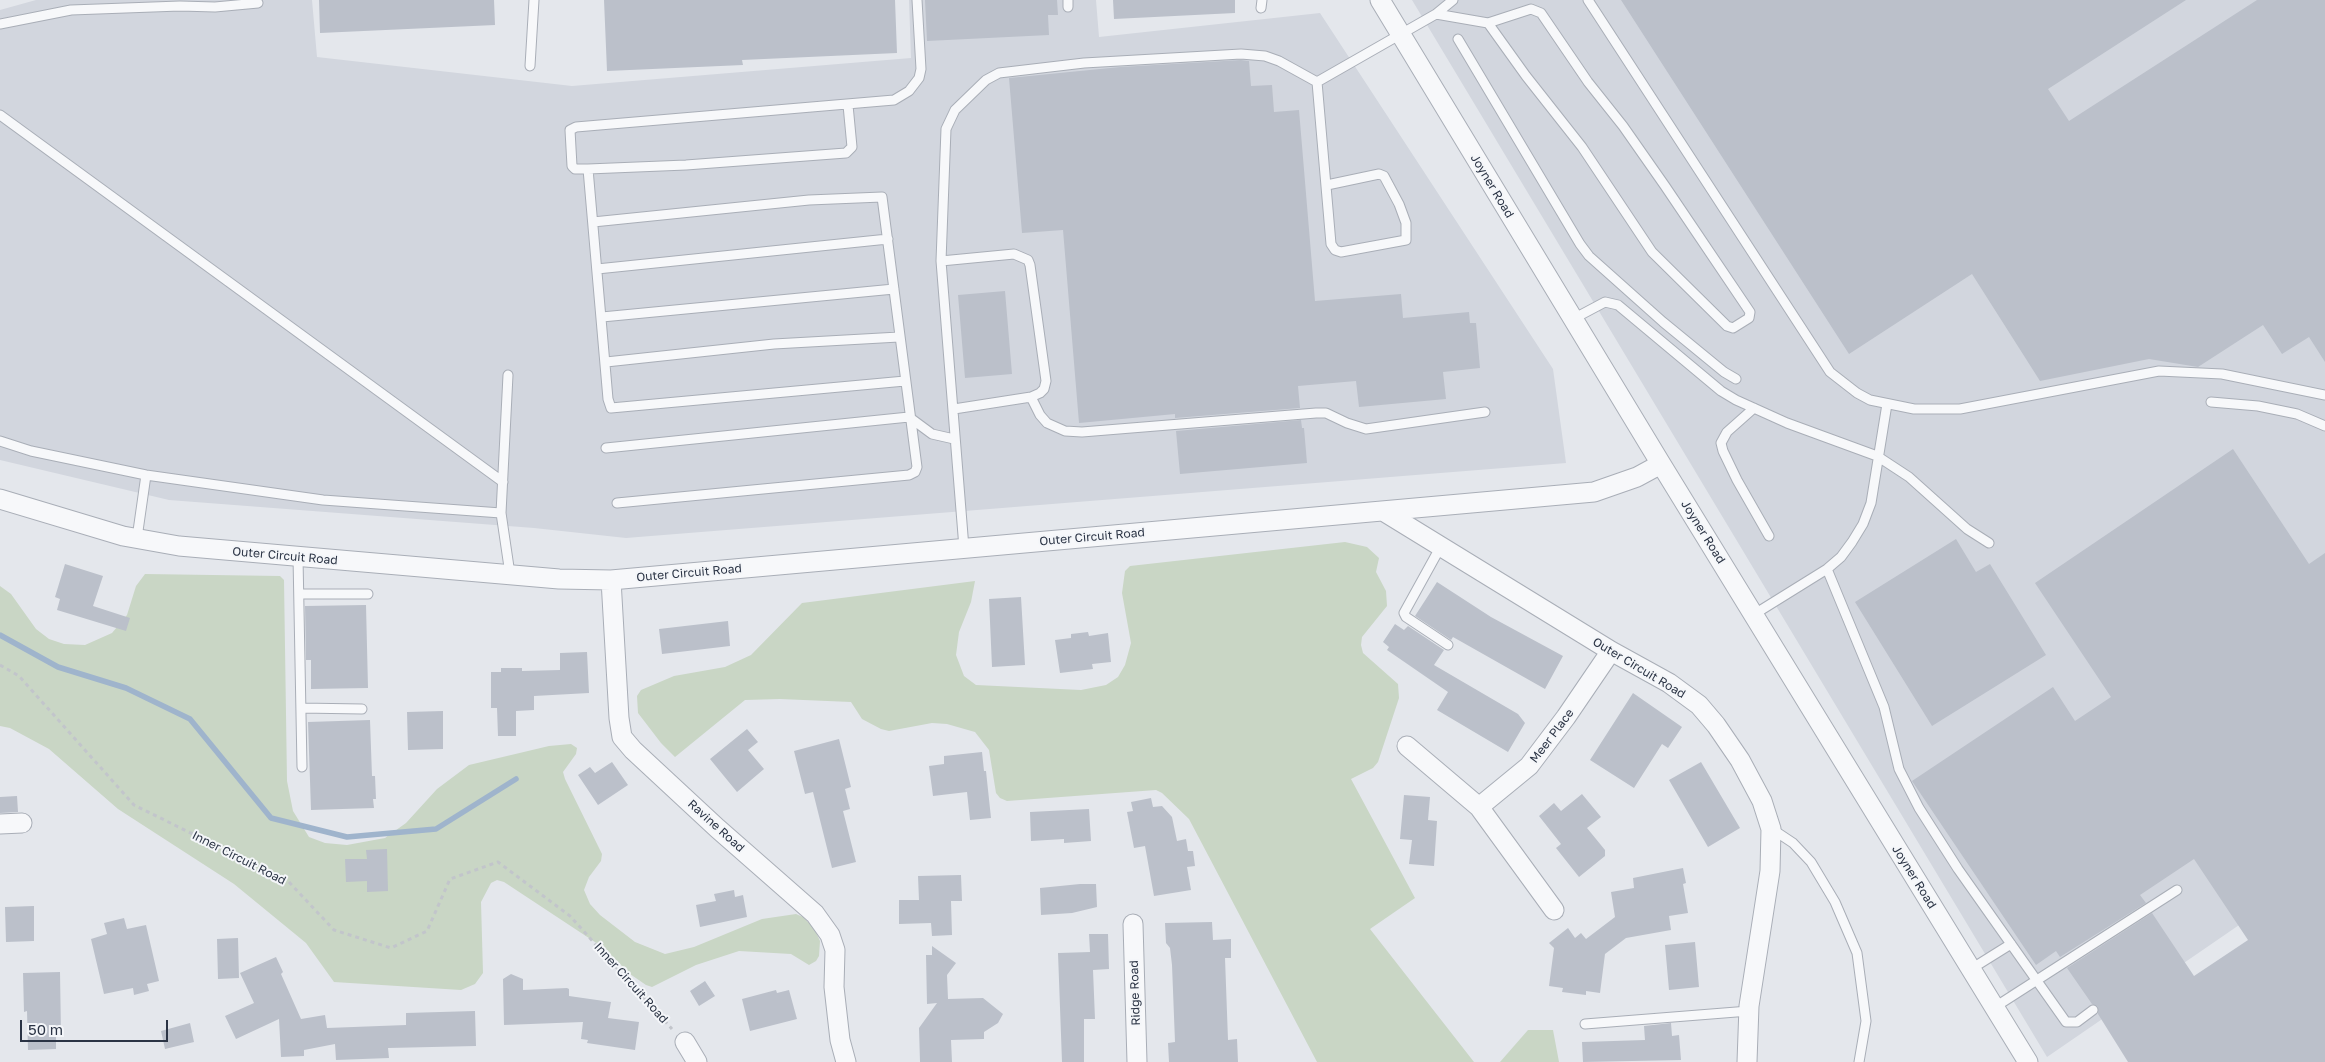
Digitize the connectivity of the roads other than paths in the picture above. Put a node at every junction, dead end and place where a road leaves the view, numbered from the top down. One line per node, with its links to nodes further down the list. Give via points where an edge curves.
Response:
1 (534, 0): 12 (lane)
2 (917, 0): 14 (lane, via 921,69 915,85 894,100)
3 (1380, 0): 10 (street, Joyner Road)
4 (1453, 0): 7 (lane)
5 (1588, 0): 33 (lane, via 1830,372 1857,393)
6 (258, 3): 9 (lane, via 71,10)
7 (1436, 14): 8 (lane); 10 (lane)
8 (1488, 23): 8 (lane, via 1531,8 1541,13 1665,186 1750,312 1749,318 1733,328 1727,326 1652,252 1582,147)
9 (0, 24)
10 (1400, 34): 13 (lane); 24 (street, Joyner Road)
11 (1458, 39): 28 (lane, via 1589,256 1663,322)
12 (530, 66)
13 (1317, 82): 17 (lane); 20 (lane, via 1279,61 1241,54 1084,63 999,73 972,92 955,110 946,129)
14 (848, 105): 16 (lane, via 852,147 846,153); 16 (lane, via 572,128 572,167)
15 (0, 115): 45 (lane)
16 (588, 169): 18 (lane)
17 (1327, 185): 17 (lane, via 1379,174 1384,176 1406,223 1406,240 1350,251 1335,250 1331,244)
18 (593, 222): 19 (lane, via 880,196 884,199); 21 (lane)
19 (888, 239): 21 (lane); 22 (lane)
20 (941, 261): 31 (lane, via 1014,254 1028,260 1046,381 1040,394); 35 (lane)
21 (598, 269): 23 (lane)
22 (894, 289): 23 (lane); 25 (lane)
23 (602, 317): 26 (lane)
24 (1573, 319): 34 (lane, via 1605,302 1618,305 1721,391); 43 (street, Joyner Road)
25 (899, 336): 26 (lane, via 774,344); 29 (lane)
26 (606, 362): 29 (lane, via 609,405 614,410)
27 (508, 375): 45 (lane)
28 (1736, 379)
29 (905, 381): 37 (lane)
30 (2325, 395): 33 (lane, via 2222,374 2158,371 1960,409)
31 (1031, 397): 35 (lane); 36 (lane, via 1047,423 1065,431 1082,432 1316,412 1326,412 1366,429)
32 (2211, 402): 38 (lane, via 2258,406 2296,414)
33 (1887, 404): 42 (lane)
34 (1754, 408): 42 (lane); 50 (lane, via 1727,432 1721,443 1737,480)
35 (954, 409): 39 (lane)
36 (1485, 412)
37 (909, 417): 39 (lane, via 932,434); 41 (lane); 47 (lane, via 917,467 909,475)
38 (2325, 426)
39 (954, 439): 54 (lane)
40 (0, 441): 44 (lane, via 31,451)
41 (606, 448)
42 (1877, 456): 52 (lane, via 1909,477 1967,529); 56 (lane, via 1871,503 1863,524 1846,550)
43 (1661, 464): 48 (street, Outer Circuit Road, via 1638,477 1594,492); 61 (street, Joyner Road)
44 (146, 475): 49 (lane, via 323,500); 51 (lane)
45 (503, 482): 49 (lane)
46 (0, 499): 51 (street, Outer Circuit Road)
47 (617, 503)
48 (1383, 511): 53 (street, Outer Circuit Road); 54 (street, Outer Circuit Road)
49 (501, 513): 57 (lane)
50 (1769, 536)
51 (137, 538): 55 (street, Outer Circuit Road, via 179,546)
52 (1989, 544)
53 (1441, 546): 62 (lane, via 1404,614); 63 (street, Outer Circuit Road)
54 (964, 548): 58 (street, Outer Circuit Road)
55 (298, 557): 57 (street, Outer Circuit Road); 59 (lane)
56 (1827, 570): 61 (lane); 75 (lane, via 1884,707 1900,769 1919,808)
57 (510, 574): 58 (street, Outer Circuit Road)
58 (611, 580): 84 (street, Ravine Road, via 618,718 622,737 717,828 815,914 830,935 835,950 834,987 840,1040)
59 (299, 594): 60 (lane); 64 (lane)
60 (368, 594)
61 (1753, 614): 76 (street, Joyner Road)
62 (1448, 645)
63 (1611, 651): 68 (street, Meer Place, via 1529,766); 71 (street, Outer Circuit Road, via 1669,683 1699,705 1740,760 1762,801)
64 (301, 708): 65 (lane); 67 (lane)
65 (362, 709)
66 (1407, 746): 68 (street)
67 (302, 767)
68 (1479, 807): 73 (street)
69 (22, 823): 70 (street)
70 (0, 824)
71 (1771, 828): 80 (street, Outer Circuit Road, via 1770,871); 87 (lane, via 1793,843 1811,862 1835,902 1857,953 1866,1021)
72 (2177, 890): 77 (lane)
73 (1554, 910)
74 (1133, 924): 85 (street, Ridge Road)
75 (2011, 944): 76 (lane); 77 (lane)
76 (1971, 969): 78 (street, Joyner Road)
77 (2037, 981): 78 (lane); 79 (lane, via 2066,1022 2076,1022)
78 (1995, 1007): 88 (street, Joyner Road)
79 (2093, 1010)
80 (1749, 1011): 81 (lane); 86 (street, Outer Circuit Road)
81 (1585, 1024)
82 (685, 1042): 83 (street)
83 (696, 1062)
84 (846, 1062)
85 (1137, 1062)
86 (1748, 1062)
87 (1859, 1062)
88 (2028, 1062)

